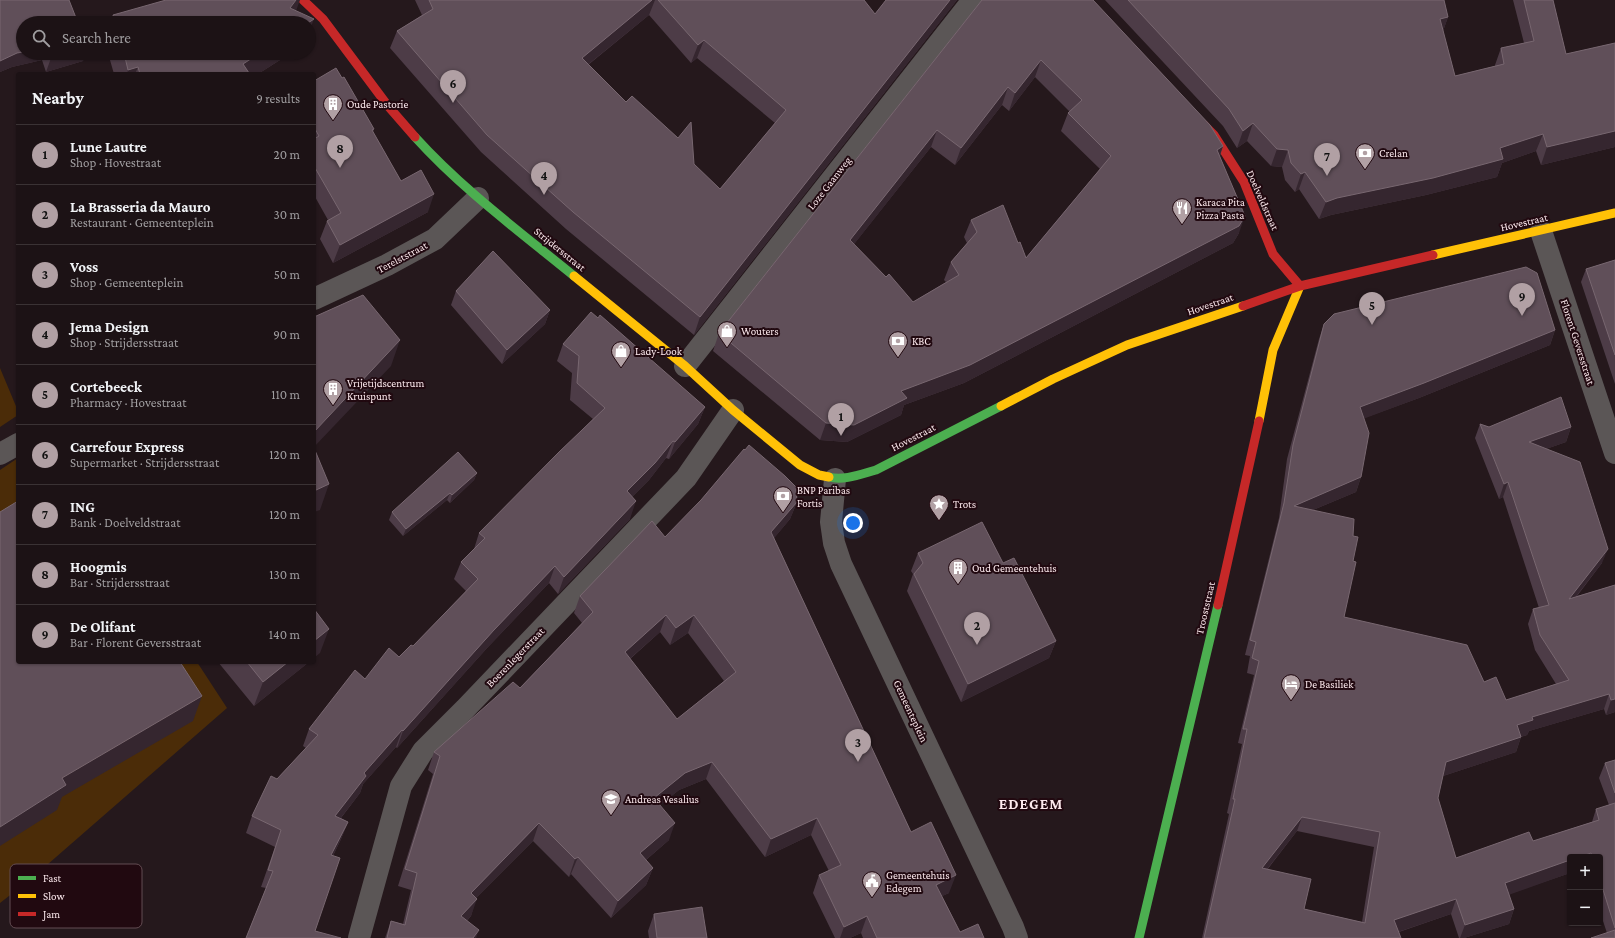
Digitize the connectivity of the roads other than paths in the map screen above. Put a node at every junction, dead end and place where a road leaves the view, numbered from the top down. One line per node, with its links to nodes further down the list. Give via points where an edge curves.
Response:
1 (303, 0): 4 (street, Strijdersstraat, via 323,20 388,106 419,142)
2 (973, 0): 9 (street, Loze Gaanweg)
3 (1198, 118): 7 (street, Doelveldstraat, via 1214,135 1244,182 1273,254)
4 (478, 198): 8 (street, Terelststraat, via 435,239); 9 (street, Strijdersstraat)
5 (1615, 214): 6 (street, Hovestraat)
6 (1541, 231): 7 (street, Hovestraat); 12 (street, Florent Geversstraat)
7 (1300, 286): 14 (street, Hovestraat, via 1127,346 1054,379 876,470); 17 (street, Trooststraat, via 1273,350 1198,693)
8 (316, 298)
9 (685, 366): 10 (street, Strijdersstraat)
10 (733, 410): 14 (street, Strijdersstraat, via 800,465); 15 (street, Boerenlegerstraat, via 686,478 423,751 401,786)
11 (16, 445): 13 (street)
12 (1615, 453)
13 (0, 454)
14 (835, 479): 16 (street, Gemeenteplein, via 831,522 841,564)
15 (359, 938)
16 (1017, 938)
17 (1139, 938)

